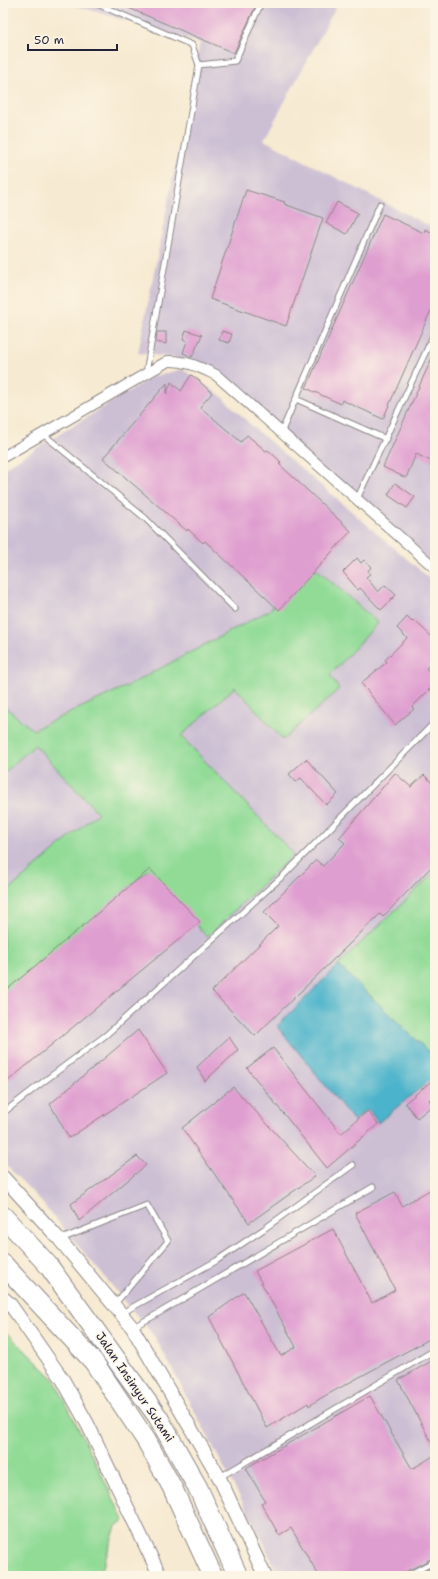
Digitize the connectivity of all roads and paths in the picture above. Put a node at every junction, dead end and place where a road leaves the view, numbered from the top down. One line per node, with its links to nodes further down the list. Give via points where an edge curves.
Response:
1 (95, 3): 3 (lane, via 192,46)
2 (261, 3): 3 (lane, via 235,61)
3 (199, 65): 6 (lane)
4 (380, 204): 7 (lane)
5 (435, 332): 10 (lane)
6 (146, 373): 8 (street, via 168,361 198,366 216,375); 9 (street)
7 (296, 398): 8 (lane); 10 (lane)
8 (281, 433): 12 (street)
9 (43, 434): 11 (street); 14 (lane, via 145,518)
10 (386, 438): 12 (lane)
11 (3, 457)
12 (357, 498): 13 (street)
13 (435, 568)
14 (235, 609)
15 (435, 722): 16 (lane, via 286,874 106,1035)
16 (3, 1113)
17 (353, 1165): 24 (lane, via 216,1261)
18 (3, 1177): 21 (street)
19 (373, 1187): 25 (lane)
20 (3, 1216): 31 (highway, Jalan Insinyur Sutami, via 48,1265 158,1417 198,1488)
21 (60, 1240): 24 (street); 24 (lane, via 147,1205 168,1241)
22 (3, 1264): 30 (highway, Jalan Insinyur Sutami, via 94,1361 146,1440 172,1487)
23 (3, 1298): 29 (street, via 10,1304 63,1380 88,1426)
24 (118, 1310): 25 (street)
25 (132, 1327): 27 (street)
26 (435, 1350): 27 (lane)
27 (219, 1477): 32 (street)
28 (435, 1560): 33 (lane)
29 (160, 1576)
30 (213, 1576)
31 (238, 1576)
32 (265, 1576)
33 (406, 1576)

